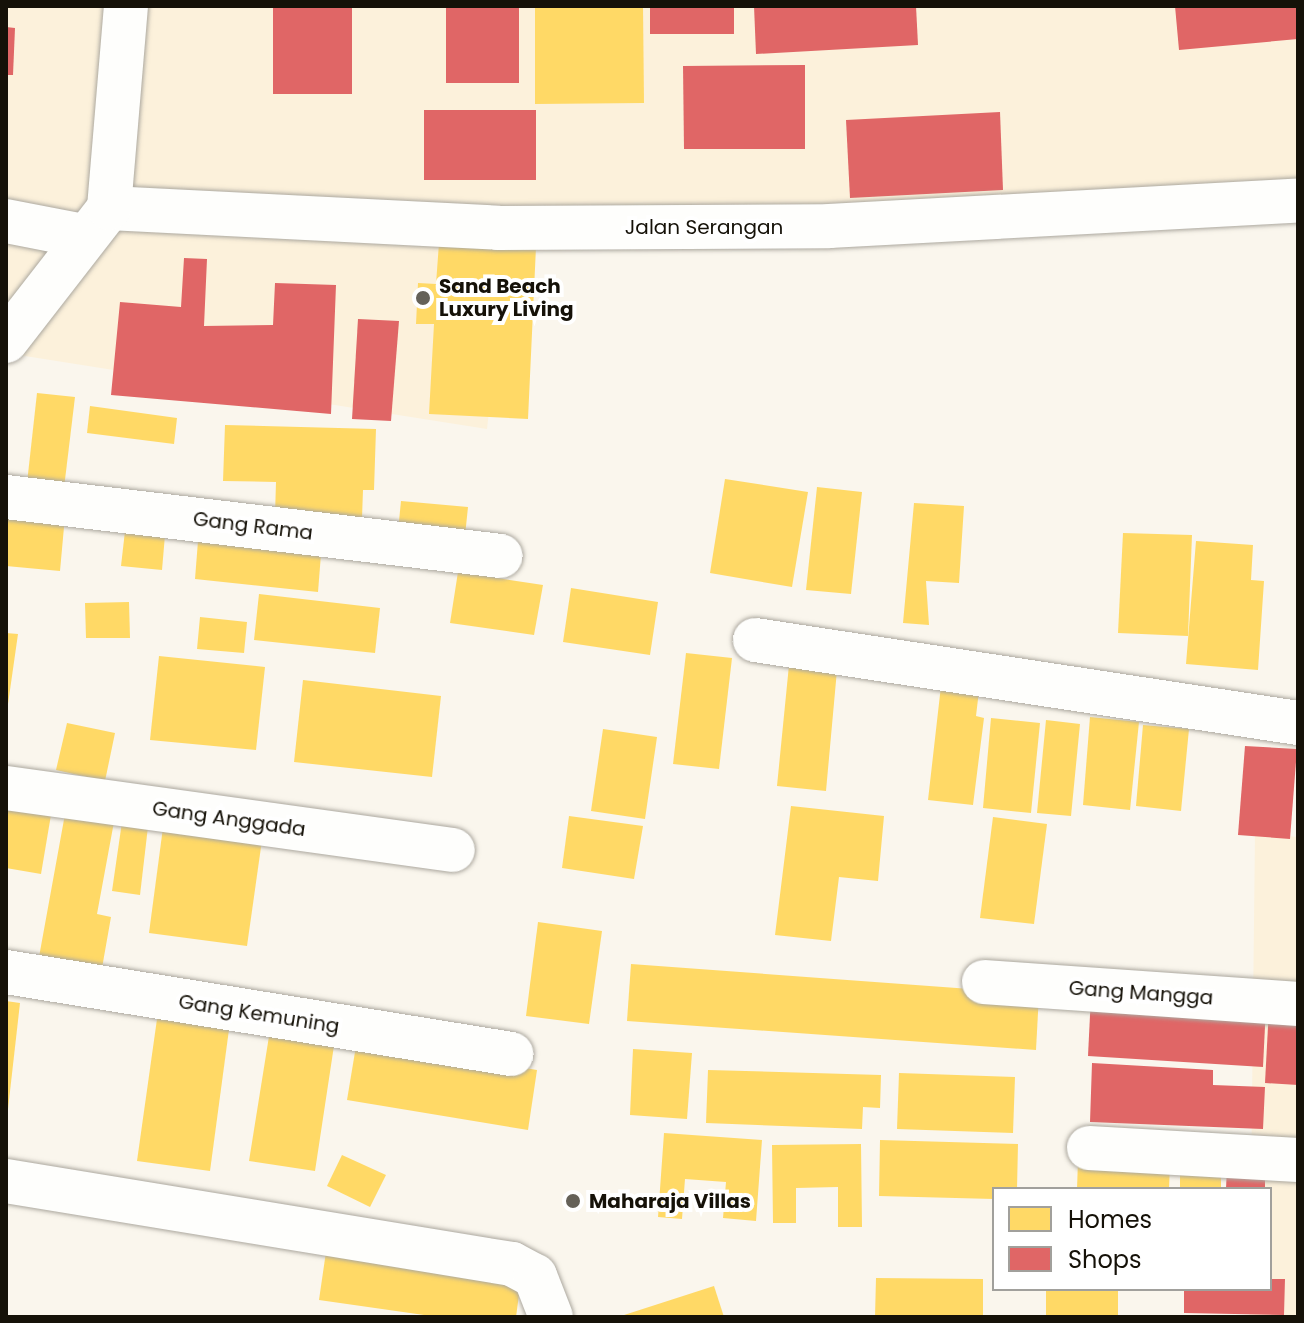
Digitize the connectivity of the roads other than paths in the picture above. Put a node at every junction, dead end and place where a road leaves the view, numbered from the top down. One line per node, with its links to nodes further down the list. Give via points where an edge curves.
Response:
1 (126, 6): 4 (street)
2 (1298, 201): 4 (street, Jalan Serangan, via 829,226)
3 (6, 221): 4 (street, Jalan Serangan)
4 (96, 222): 5 (street)
5 (6, 341)
6 (6, 497): 7 (street, Gang Rama)
7 (500, 556)
8 (755, 640): 9 (street)
9 (1298, 723)
10 (6, 788): 11 (street, Gang Anggada)
11 (453, 850)
12 (6, 972): 15 (street, Gang Kemuning)
13 (984, 982): 14 (street, Gang Mangga)
14 (1298, 1004)
15 (511, 1054)
16 (1089, 1148): 17 (street)
17 (1298, 1160)
18 (6, 1181): 19 (street, via 512,1264 535,1276)
19 (551, 1317)

